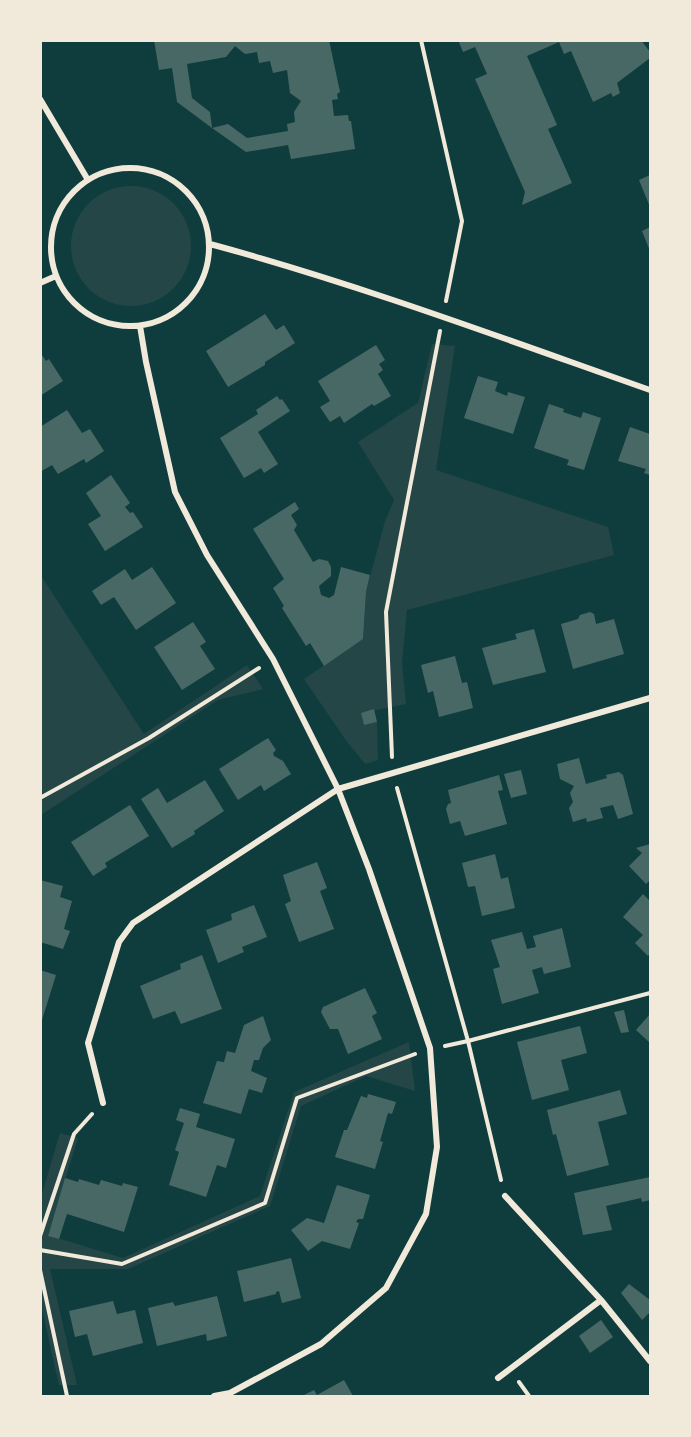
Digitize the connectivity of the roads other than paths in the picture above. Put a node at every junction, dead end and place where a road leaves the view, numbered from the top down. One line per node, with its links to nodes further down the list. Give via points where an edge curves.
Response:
1 (40, 99): 2 (street)
2 (88, 180): 3 (street, via 110,170 156,172 177,183 194,200 205,220); 4 (street, via 68,198 55,222 51,249)
3 (210, 243): 6 (street, via 207,267 198,289 183,307 163,320); 7 (street, via 442,317)
4 (56, 276): 5 (street); 6 (street, via 69,298 89,316 114,325)
5 (40, 283)
6 (140, 326): 9 (street, via 175,492 207,555 273,659)
7 (651, 390)
8 (651, 698): 9 (street)
9 (338, 789): 10 (street, via 133,923 119,942 88,1043); 15 (street, via 430,1048 437,1146 426,1214 386,1288 321,1344)
10 (103, 1103)
11 (505, 1196): 12 (street)
12 (601, 1300): 13 (street); 14 (street)
13 (651, 1361)
14 (498, 1378)
15 (230, 1395): 16 (street)
16 (214, 1396)

